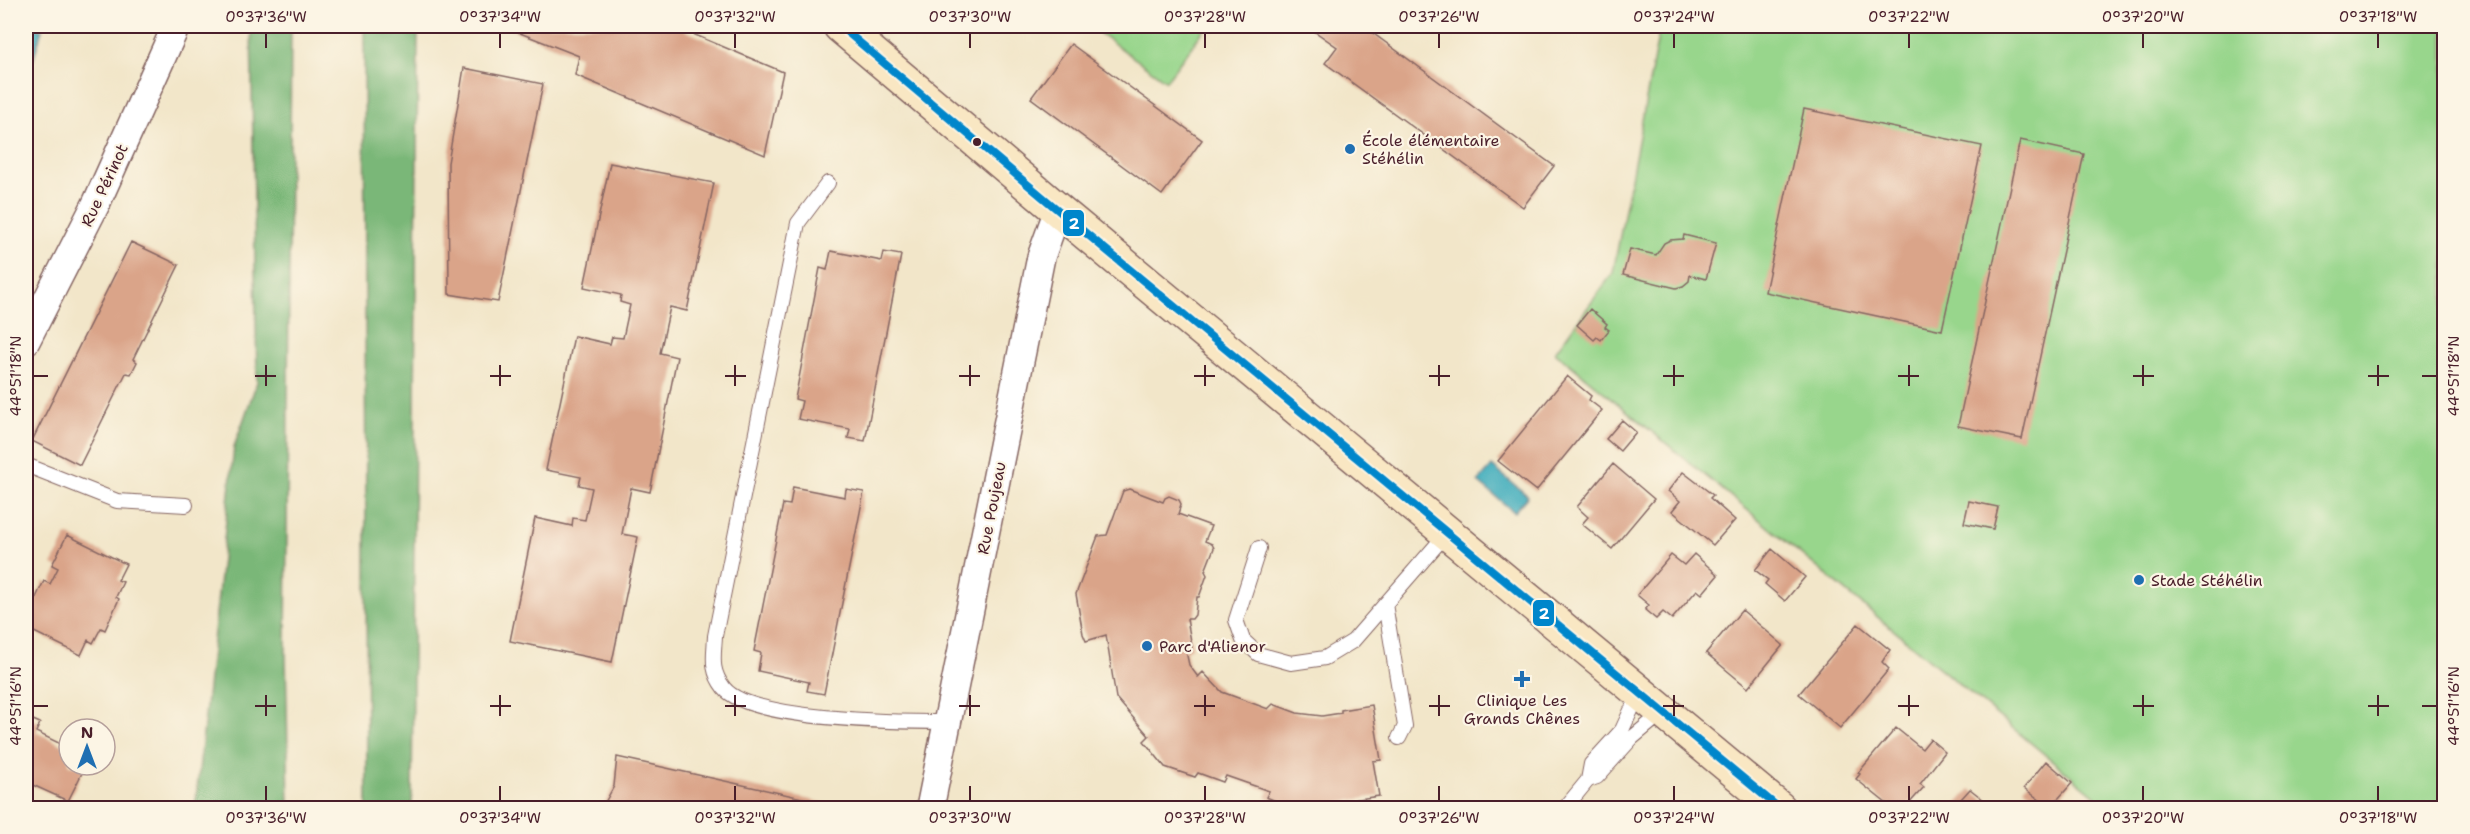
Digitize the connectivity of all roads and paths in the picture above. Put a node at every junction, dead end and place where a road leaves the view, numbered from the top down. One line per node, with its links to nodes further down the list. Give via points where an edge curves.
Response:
1 (176, 26): 5 (street, Rue Périnot, via 96,204)
2 (840, 26): 4 (street)
3 (828, 183): 12 (lane, via 798,223 715,636 713,669 725,690 750,705 853,721)
4 (1058, 210): 8 (street); 12 (street, Rue Poujeau, via 1044,245)
5 (26, 341)
6 (26, 465): 7 (lane, via 117,501)
7 (186, 505)
8 (1447, 533): 10 (lane); 11 (street)
9 (1259, 548): 10 (lane, via 1236,620 1243,640 1258,654 1291,663 1325,658 1353,641)
10 (1385, 604): 13 (lane, via 1405,726)
11 (1651, 702): 14 (lane, via 1632,738 1597,777); 14 (lane, via 1591,764); 17 (street)
12 (947, 722): 15 (street, Rue Poujeau)
13 (1399, 738)
14 (1588, 780): 16 (lane)
15 (930, 808)
16 (1564, 808)
17 (1779, 808)

